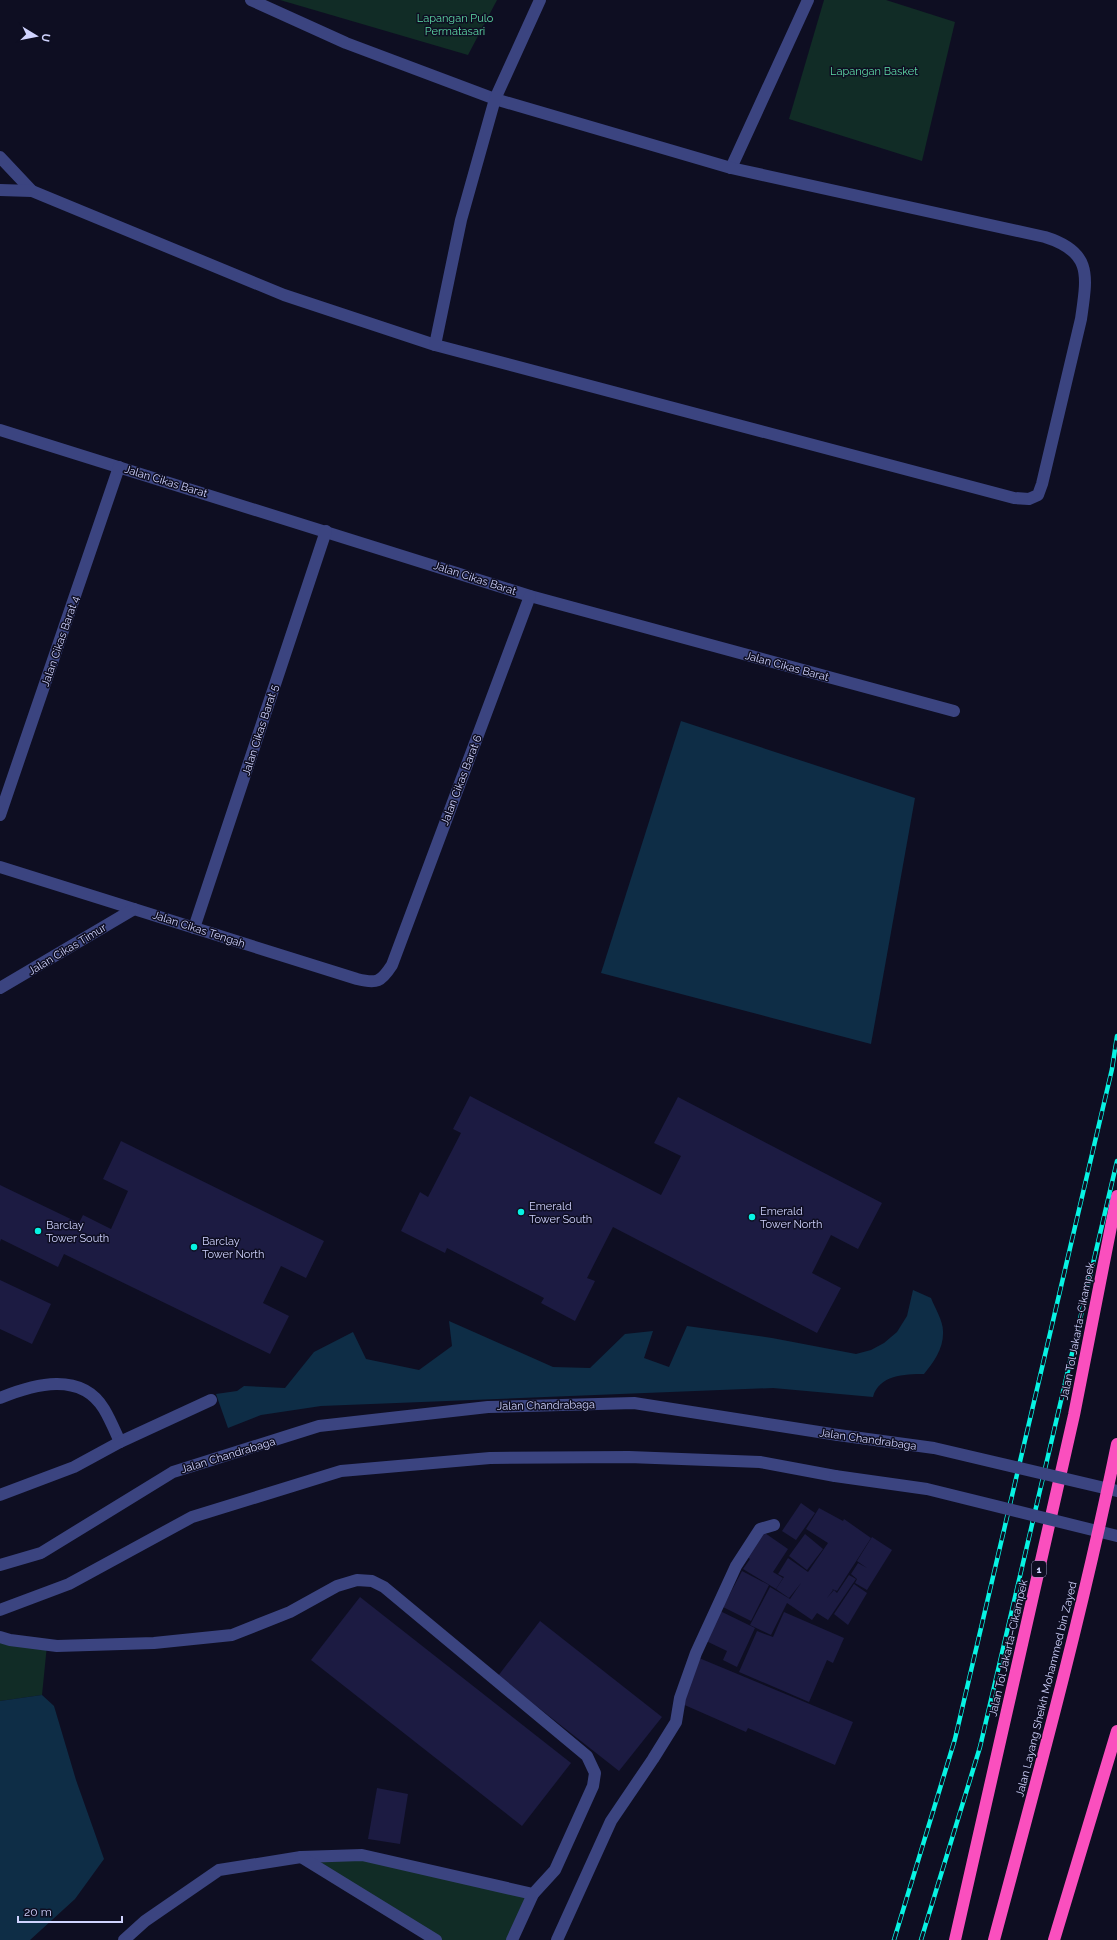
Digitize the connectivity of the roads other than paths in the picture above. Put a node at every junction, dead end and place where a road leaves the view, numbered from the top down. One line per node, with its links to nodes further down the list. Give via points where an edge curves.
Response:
1 (251, 0): 4 (street, via 346,43)
2 (540, 0): 4 (street)
3 (808, 0): 6 (street)
4 (495, 99): 6 (street); 9 (street, via 461,220)
5 (0, 157): 8 (street)
6 (731, 168): 9 (street, via 1045,237 1071,248 1083,266 1084,295 1081,319 1038,495 1029,499 1014,498)
7 (0, 190): 8 (street)
8 (32, 191): 9 (street, via 284,295)
9 (434, 345)
10 (0, 430): 11 (street, Jalan Cikas Barat)
11 (119, 466): 12 (street, Jalan Cikas Barat); 15 (street, Jalan Cikas Barat 4)
12 (326, 531): 13 (street, Jalan Cikas Barat); 18 (street, Jalan Cikas Barat 5)
13 (530, 596): 14 (street, Jalan Cikas Barat); 19 (street, Jalan Cikas Barat 6)
14 (954, 711)
15 (0, 815)
16 (0, 867): 17 (street, Jalan Cikas Tengah)
17 (134, 909): 18 (street, Jalan Cikas Tengah); 20 (street, Jalan Cikas Timur)
18 (194, 928): 19 (street, Jalan Cikas Tengah, via 366,981 384,978)
19 (392, 965)
20 (0, 988)
21 (1117, 1196): 40 (highway, Jalan Tol Jakarta–Cikampek / 1, via 1074,1415)
22 (0, 1398): 24 (street, via 45,1384 75,1385 91,1394 104,1408)
23 (211, 1400): 24 (street)
24 (120, 1442): 27 (street, via 74,1467)
25 (1117, 1444): 41 (highway, Jalan Layang Sheikh Mohammed bin Zayed, bridge, via 1044,1755)
26 (1117, 1491): 30 (street, Jalan Chandrabaga, bridge, via 934,1448 634,1403 488,1407 319,1426 173,1472 41,1553)
27 (0, 1495)
28 (774, 1525): 39 (street, via 760,1529 736,1566 696,1653 680,1698 676,1722 611,1821)
29 (1117, 1536): 31 (street, bridge, via 927,1489 760,1462 629,1457 490,1458 341,1471 192,1517 69,1584)
30 (0, 1565)
31 (0, 1610)
32 (0, 1637): 35 (street, via 58,1646 154,1643 232,1635 290,1612 337,1586 357,1580 372,1581 384,1587 591,1762 595,1773 593,1786 555,1870)
33 (1117, 1730): 42 (highway)
34 (301, 1857): 35 (street, via 362,1855); 36 (street, via 219,1870 145,1921); 37 (street)
35 (533, 1894): 38 (street)
36 (124, 1940)
37 (436, 1940)
38 (512, 1940)
39 (558, 1940)
40 (955, 1940)
41 (994, 1940)
42 (1054, 1940)

